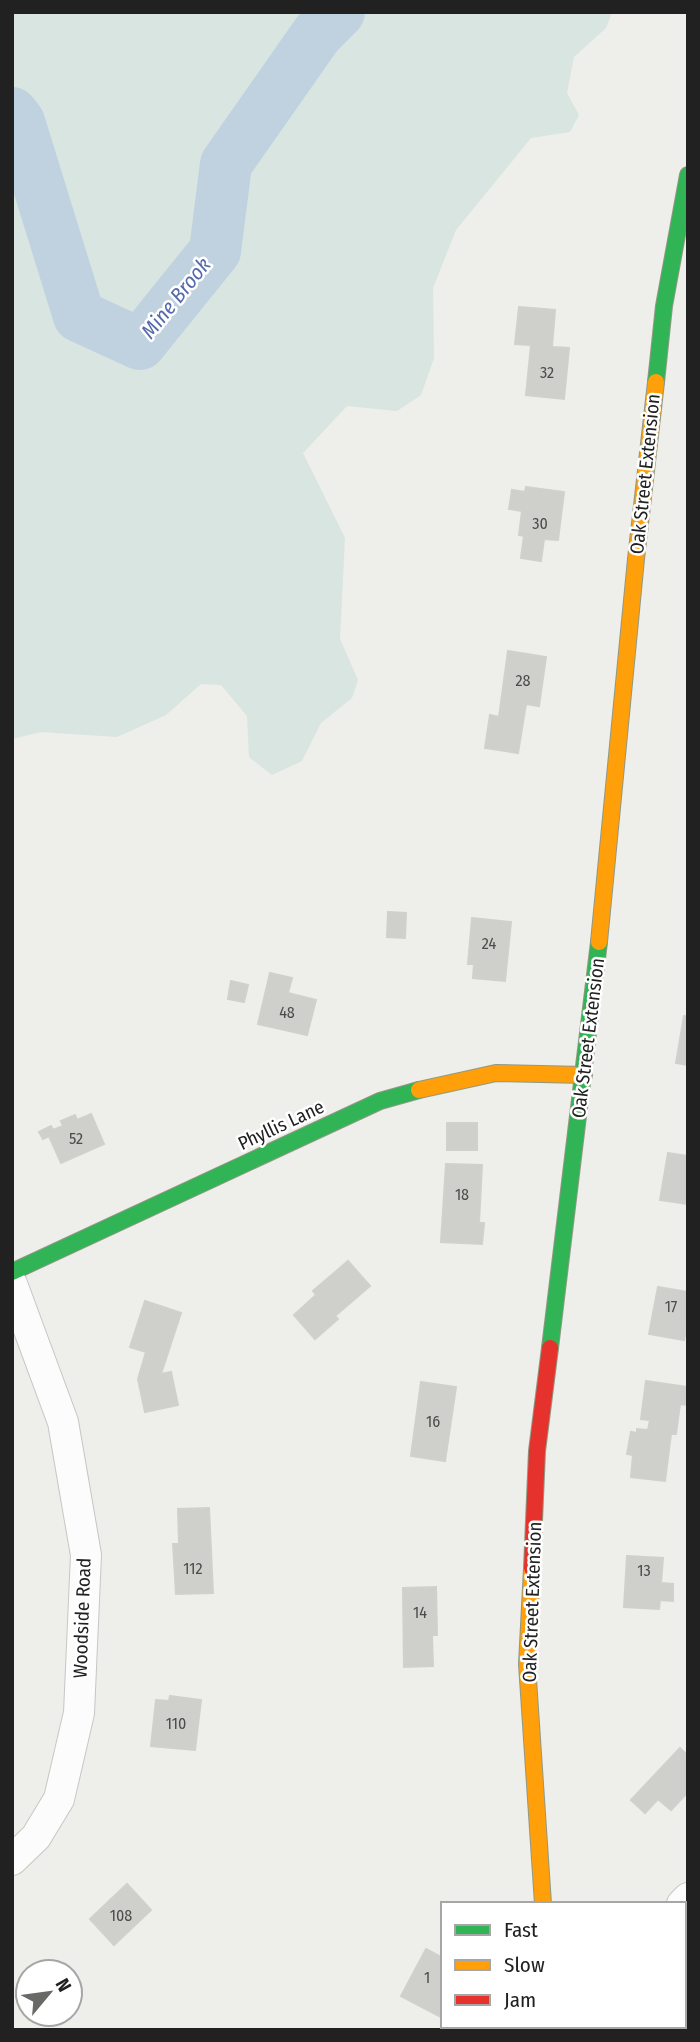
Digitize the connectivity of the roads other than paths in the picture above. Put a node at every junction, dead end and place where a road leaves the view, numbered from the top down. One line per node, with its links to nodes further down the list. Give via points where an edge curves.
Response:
1 (688, 175): 2 (street, Oak Street Extension, via 662,319)
2 (584, 1076): 3 (street, Phyllis Lane, via 496,1073 380,1101); 6 (street, Oak Street Extension, via 537,1451 527,1664)
3 (12, 1272)
4 (12, 1284): 5 (street, Woodside Road, via 63,1422 86,1555 79,1713 59,1799 36,1837)
5 (12, 1860)
6 (543, 1902)

